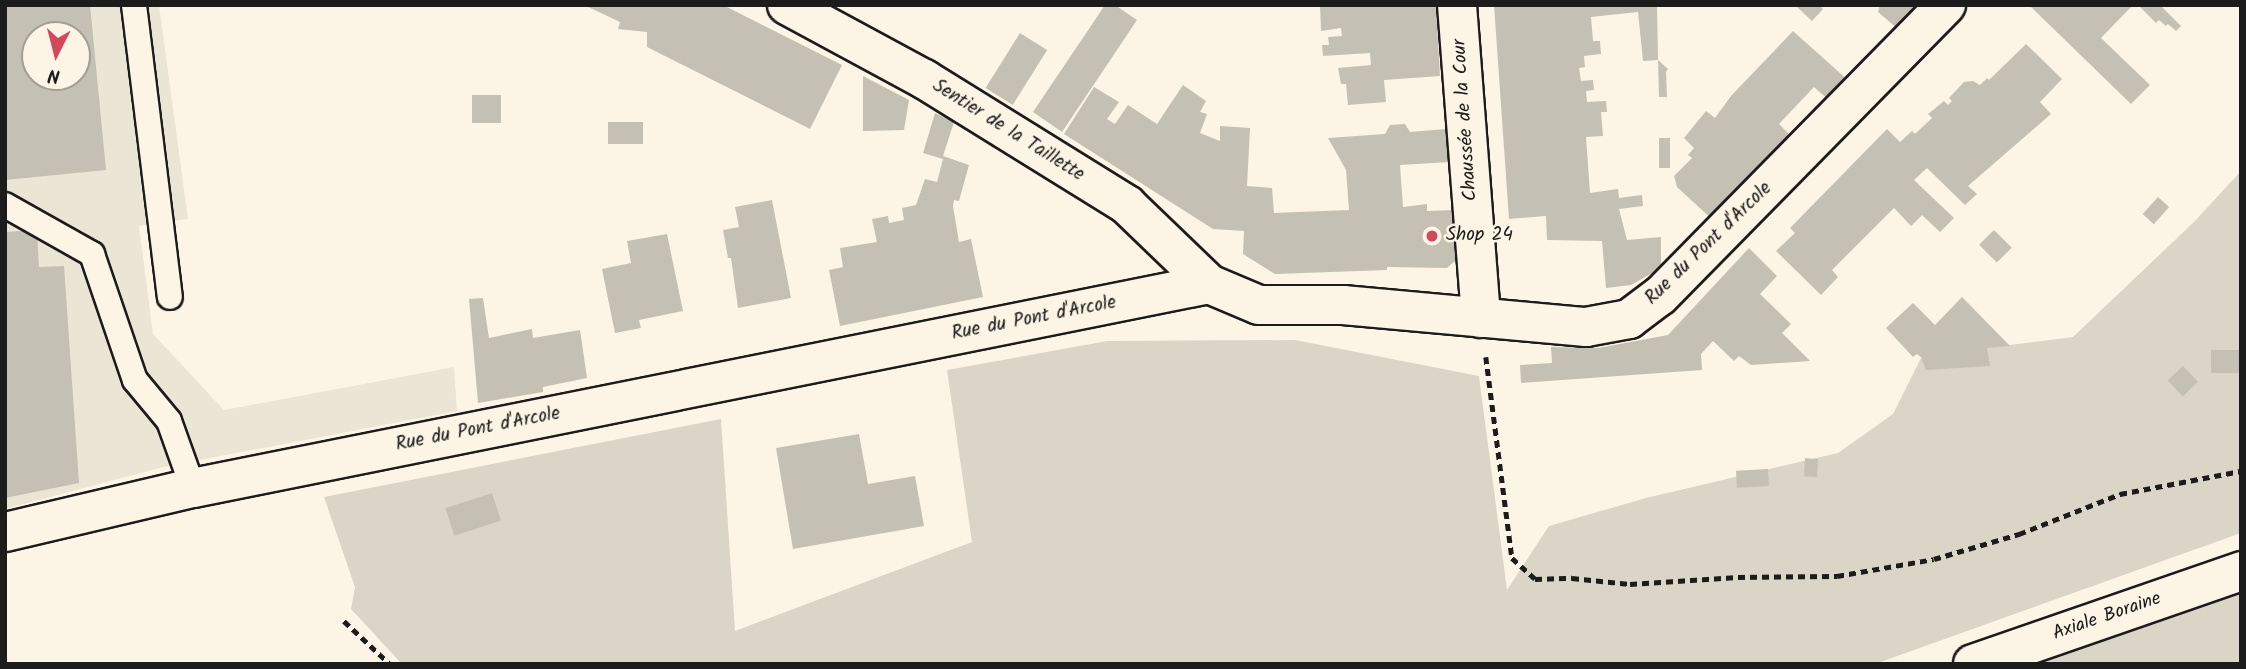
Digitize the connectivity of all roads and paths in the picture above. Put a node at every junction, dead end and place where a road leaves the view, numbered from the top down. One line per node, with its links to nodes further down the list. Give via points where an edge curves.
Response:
1 (134, 5): 7 (lane)
2 (787, 5): 6 (street, Sentier de la Taillette, via 924,79 1127,205)
3 (1457, 5): 8 (street, Chaussée de la Cour)
4 (1946, 5): 8 (street, Rue du Pont d'Arcole, via 1660,296 1629,319 1586,327)
5 (5, 205): 10 (lane, via 92,254 135,380 169,421)
6 (1209, 284): 8 (street, Rue du Pont d'Arcole, via 1259,305 1343,305); 10 (street, Rue du Pont d'Arcole)
7 (170, 297)
8 (1481, 318): 9 (path, via 1512,558 1535,579 1630,584 1837,576 1934,559 2019,534 2120,494)
9 (2241, 471)
10 (193, 488): 11 (street, Rue du Pont d'Arcole)
11 (5, 532)
12 (2241, 571): 15 (street, Axiale Boraine)
13 (344, 621): 14 (path)
14 (390, 664)
15 (1973, 664)

